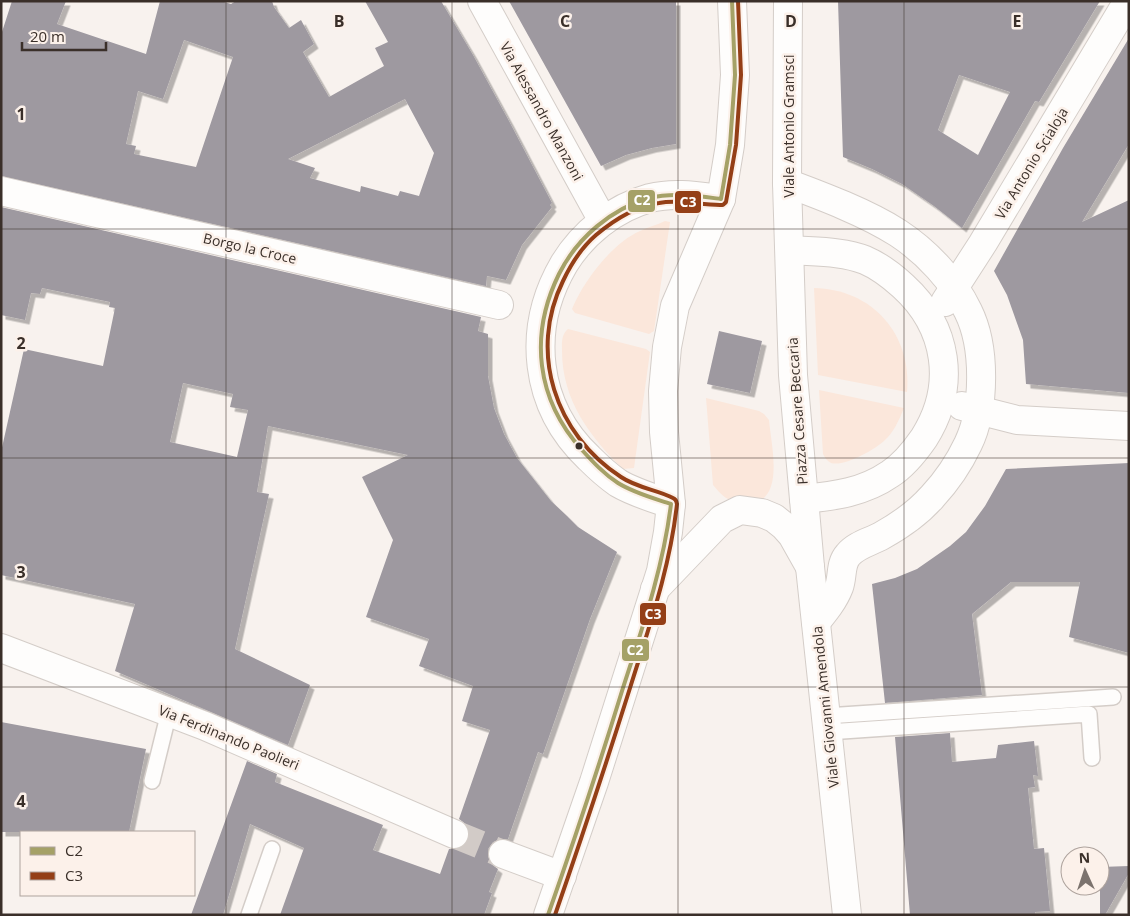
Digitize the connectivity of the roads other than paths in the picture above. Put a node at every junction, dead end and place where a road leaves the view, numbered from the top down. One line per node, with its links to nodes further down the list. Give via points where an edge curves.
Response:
1 (482, 1): 8 (street, Via Alessandro Manzoni)
2 (732, 1): 7 (street, via 735,75 730,145)
3 (788, 1): 5 (street, Viale Antonio Gramsci)
4 (1128, 1): 10 (street, Via Antonio Scialoja)
5 (787, 183): 9 (street, Viale Antonio Gramsci); 10 (street, via 867,216 899,234 937,265)
6 (1, 191): 11 (street, Borgo la Croce)
7 (721, 199): 8 (street, via 690,194 651,198 617,211); 17 (street, via 675,306 666,347 664,432)
8 (603, 222): 17 (street, via 575,248 550,292 541,330 543,376 556,414 578,448 618,482)
9 (790, 250): 12 (street, Piazza Cesare Beccaria, via 841,254 872,264 908,291); 16 (street, Piazza Cesare Beccaria, via 793,375)
10 (954, 288): 12 (street, Via Antonio Scialoja); 14 (street, via 969,312 976,336 982,388)
11 (499, 304)
12 (932, 322): 13 (street, Piazza Cesare Beccaria, via 940,341 943,362)
13 (941, 400): 14 (street); 16 (street, Piazza Cesare Beccaria, via 928,432 892,473 859,490)
14 (979, 411): 15 (street, via 1017,420); 20 (street, via 969,443 955,468 914,514 848,555 835,596)
15 (1129, 426)
16 (804, 499): 18 (street, Viale Giovanni Amendola)
17 (671, 504): 19 (street)
18 (810, 567): 19 (street, via 792,535 779,522 756,511 740,510 722,519); 20 (street, Viale Giovanni Amendola)
19 (655, 589): 30 (street)
20 (816, 622): 24 (street, Viale Giovanni Amendola)
21 (1, 648): 23 (street, Via Ferdinando Paolieri)
22 (1114, 697): 24 (lane)
23 (169, 712): 26 (lane); 27 (street, Via Ferdinando Paolieri)
24 (827, 724): 25 (lane, via 1089,714); 33 (street, Viale Giovanni Amendola)
25 (1092, 758)
26 (152, 781)
27 (454, 834)
28 (272, 849): 31 (lane)
29 (503, 854): 30 (street)
30 (562, 876): 32 (street)
31 (249, 915)
32 (548, 915)
33 (847, 915)

